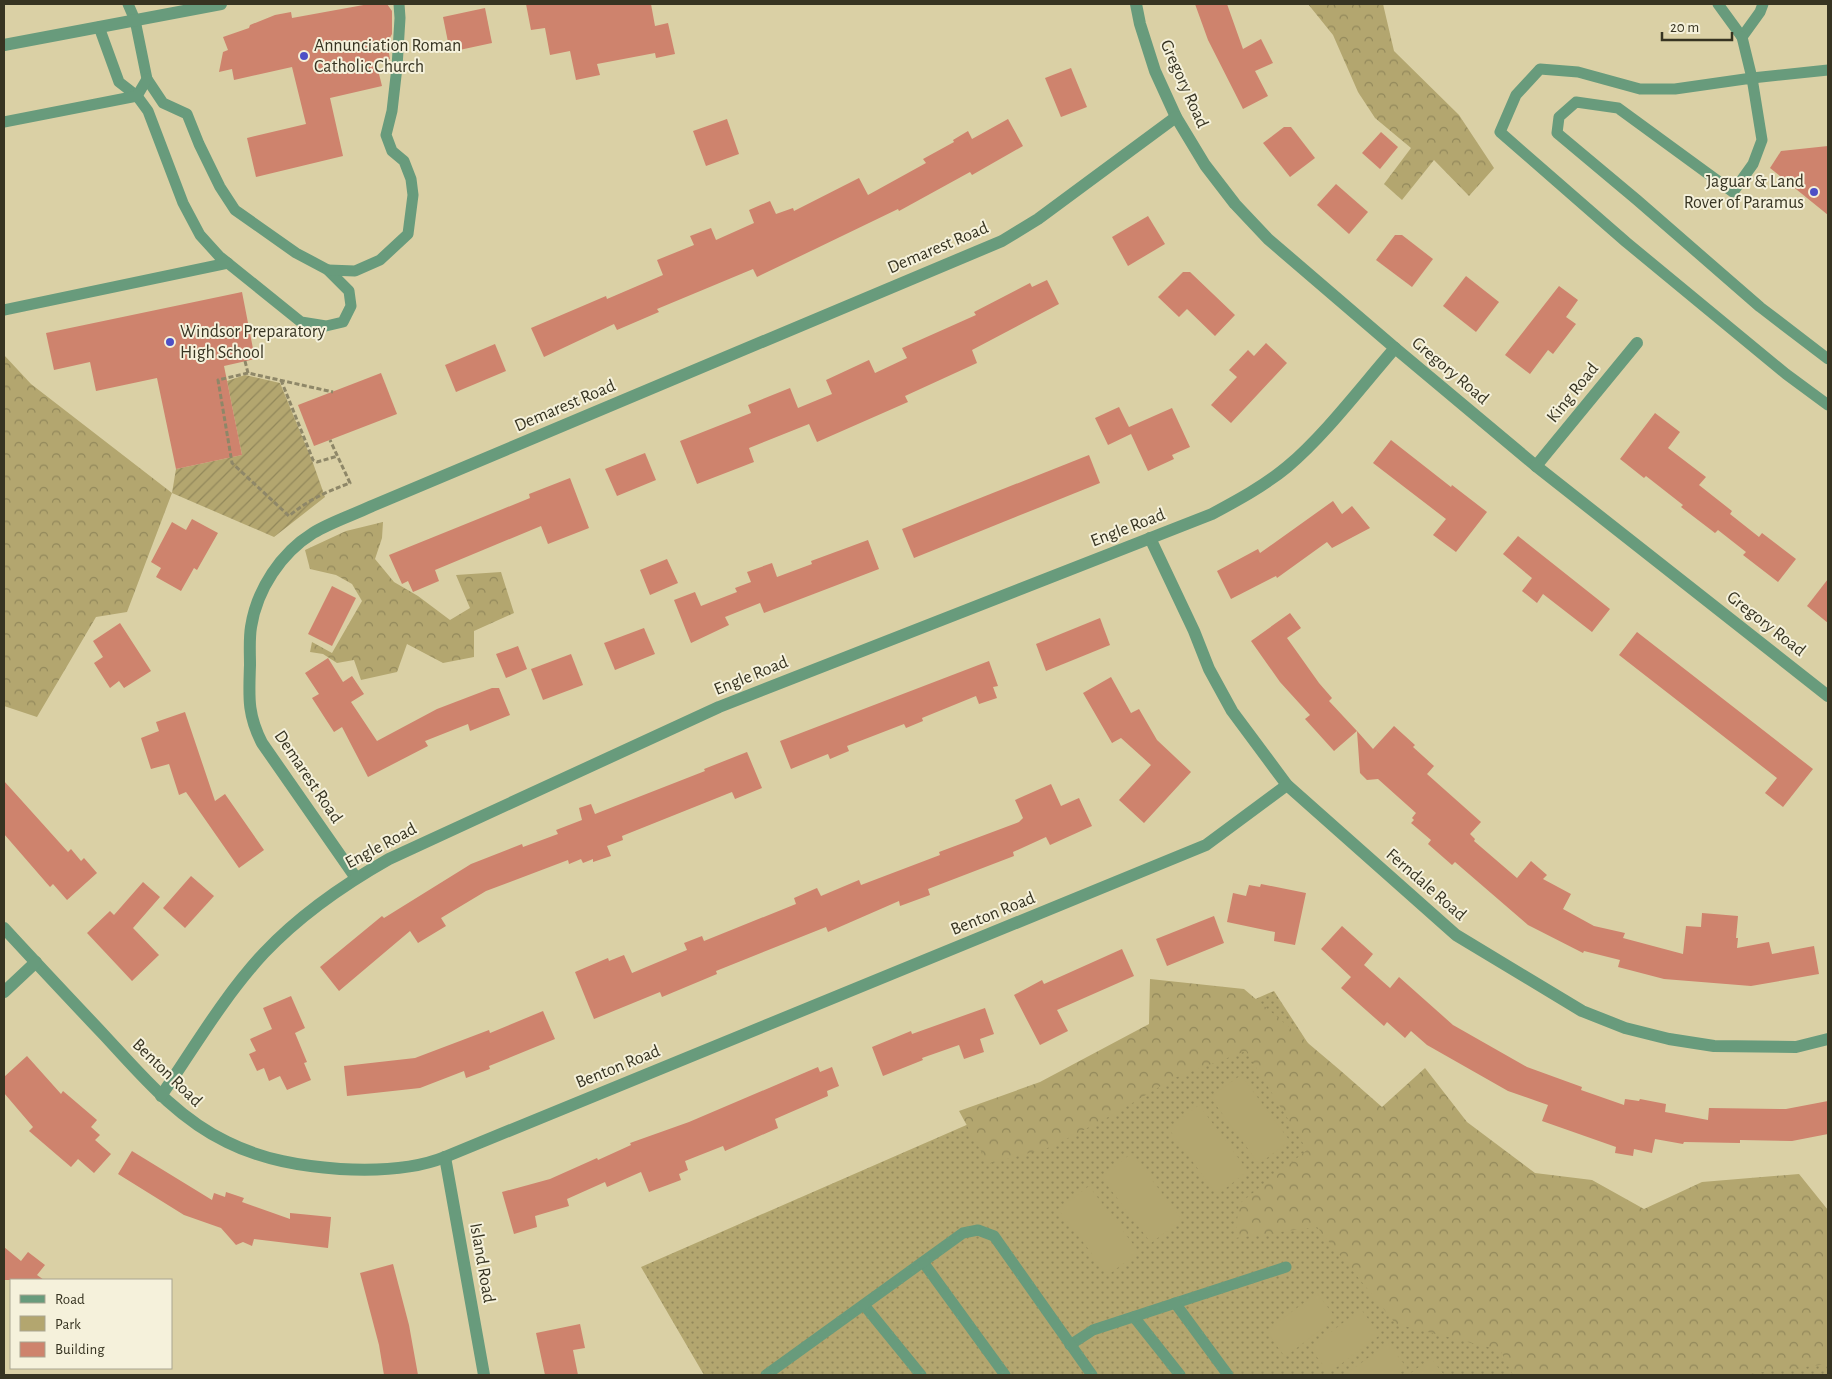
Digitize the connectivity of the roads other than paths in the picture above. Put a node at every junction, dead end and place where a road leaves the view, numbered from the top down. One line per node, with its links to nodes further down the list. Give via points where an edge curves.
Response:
1 (128, 4): 7 (lane)
2 (221, 4): 7 (street)
3 (399, 4): 18 (lane, via 397,66 386,135 392,151 404,161 411,179 413,194 408,234 380,260 355,271)
4 (1136, 4): 15 (street, Gregory Road, via 1156,71)
5 (1718, 4): 9 (lane)
6 (1763, 4): 9 (lane)
7 (135, 20): 8 (street); 13 (lane)
8 (99, 27): 10 (street); 14 (lane, via 119,82)
9 (1742, 37): 12 (lane)
10 (4, 45)
11 (1828, 70): 12 (lane)
12 (1752, 78): 22 (lane, via 1762,140 1753,164 1733,192 1618,108 1576,102 1559,117 1557,133 1760,307); 23 (lane, via 1675,90 1640,89 1578,72 1540,70 1516,95 1500,132 1626,242)
13 (147, 79): 14 (lane); 18 (lane, via 163,103 187,114 220,187 235,210 296,253)
14 (137, 96): 16 (lane); 17 (lane, via 148,111 183,203 200,235)
15 (1176, 117): 21 (street, Gregory Road, via 1234,204 1261,232); 28 (street, Demarest Road, via 1038,219 1002,240 372,506 313,534 289,552 259,598 251,627 249,704 252,719 262,743)
16 (4, 122)
17 (228, 263): 18 (lane, via 301,322 326,326 343,322 351,306 349,292); 19 (lane)
18 (328, 270)
19 (4, 310)
20 (1637, 343): 24 (street, King Road)
21 (1394, 348): 24 (street, Gregory Road); 25 (street, Engle Road, via 1287,467 1251,493 1212,514)
22 (1828, 359)
23 (1828, 405)
24 (1536, 466): 26 (street, Gregory Road)
25 (1150, 538): 27 (street, Ferndale Road, via 1194,631 1208,669 1232,711); 28 (street, Engle Road, via 719,707)
26 (1828, 696)
27 (1287, 785): 32 (street, Ferndale Road, via 1456,935 1582,1011 1633,1030 1714,1046 1796,1047); 34 (street, Benton Road, via 1206,846)
28 (356, 878): 33 (street, Engle Road, via 297,921 264,954 234,989)
29 (4, 928): 30 (street, Benton Road)
30 (36, 962): 31 (street); 33 (street, Benton Road)
31 (4, 992)
32 (1828, 1039)
33 (161, 1096): 34 (street, Benton Road, via 191,1121 227,1142 265,1157 305,1166 354,1170 408,1167)
34 (445, 1157): 41 (street, Island Road)
35 (923, 1262): 38 (lane); 40 (lane, via 963,1234 978,1230 994,1236); 44 (lane)
36 (1286, 1267): 37 (lane)
37 (1176, 1303): 39 (lane); 47 (lane)
38 (864, 1305): 42 (lane); 43 (lane)
39 (1134, 1317): 40 (lane, via 1093,1330); 46 (lane)
40 (1070, 1345): 45 (lane)
41 (484, 1375)
42 (766, 1375)
43 (921, 1375)
44 (1005, 1375)
45 (1092, 1375)
46 (1180, 1375)
47 (1228, 1375)

